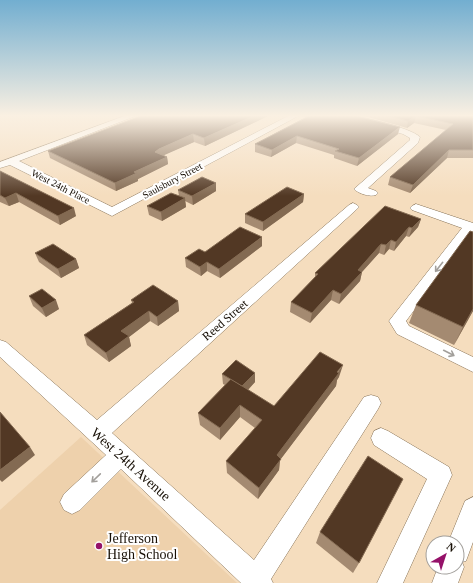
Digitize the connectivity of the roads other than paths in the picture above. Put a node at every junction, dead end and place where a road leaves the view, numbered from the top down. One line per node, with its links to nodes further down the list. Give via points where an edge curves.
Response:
1 (60, 142): 4 (street)
2 (244, 142): 9 (street, Saulsbury Street)
3 (413, 142): 6 (street, via 360,189)
4 (11, 161): 5 (street); 9 (street, West 24th Place)
5 (0, 165)
6 (372, 194)
7 (354, 207): 14 (street, Reed Street)
8 (416, 208): 10 (street)
9 (112, 212)
10 (470, 232): 12 (street, one-way to 12, via 397,321 403,330)
11 (0, 347): 14 (street, West 24th Avenue)
12 (473, 365)
13 (371, 403): 20 (street)
14 (97, 433): 16 (street, West 24th Avenue)
15 (381, 438): 21 (street, via 441,474)
16 (121, 455): 17 (street, one-way to 17); 20 (street, West 24th Avenue)
17 (72, 502)
18 (473, 509): 19 (street)
19 (463, 535)
20 (258, 581)
21 (390, 583)

